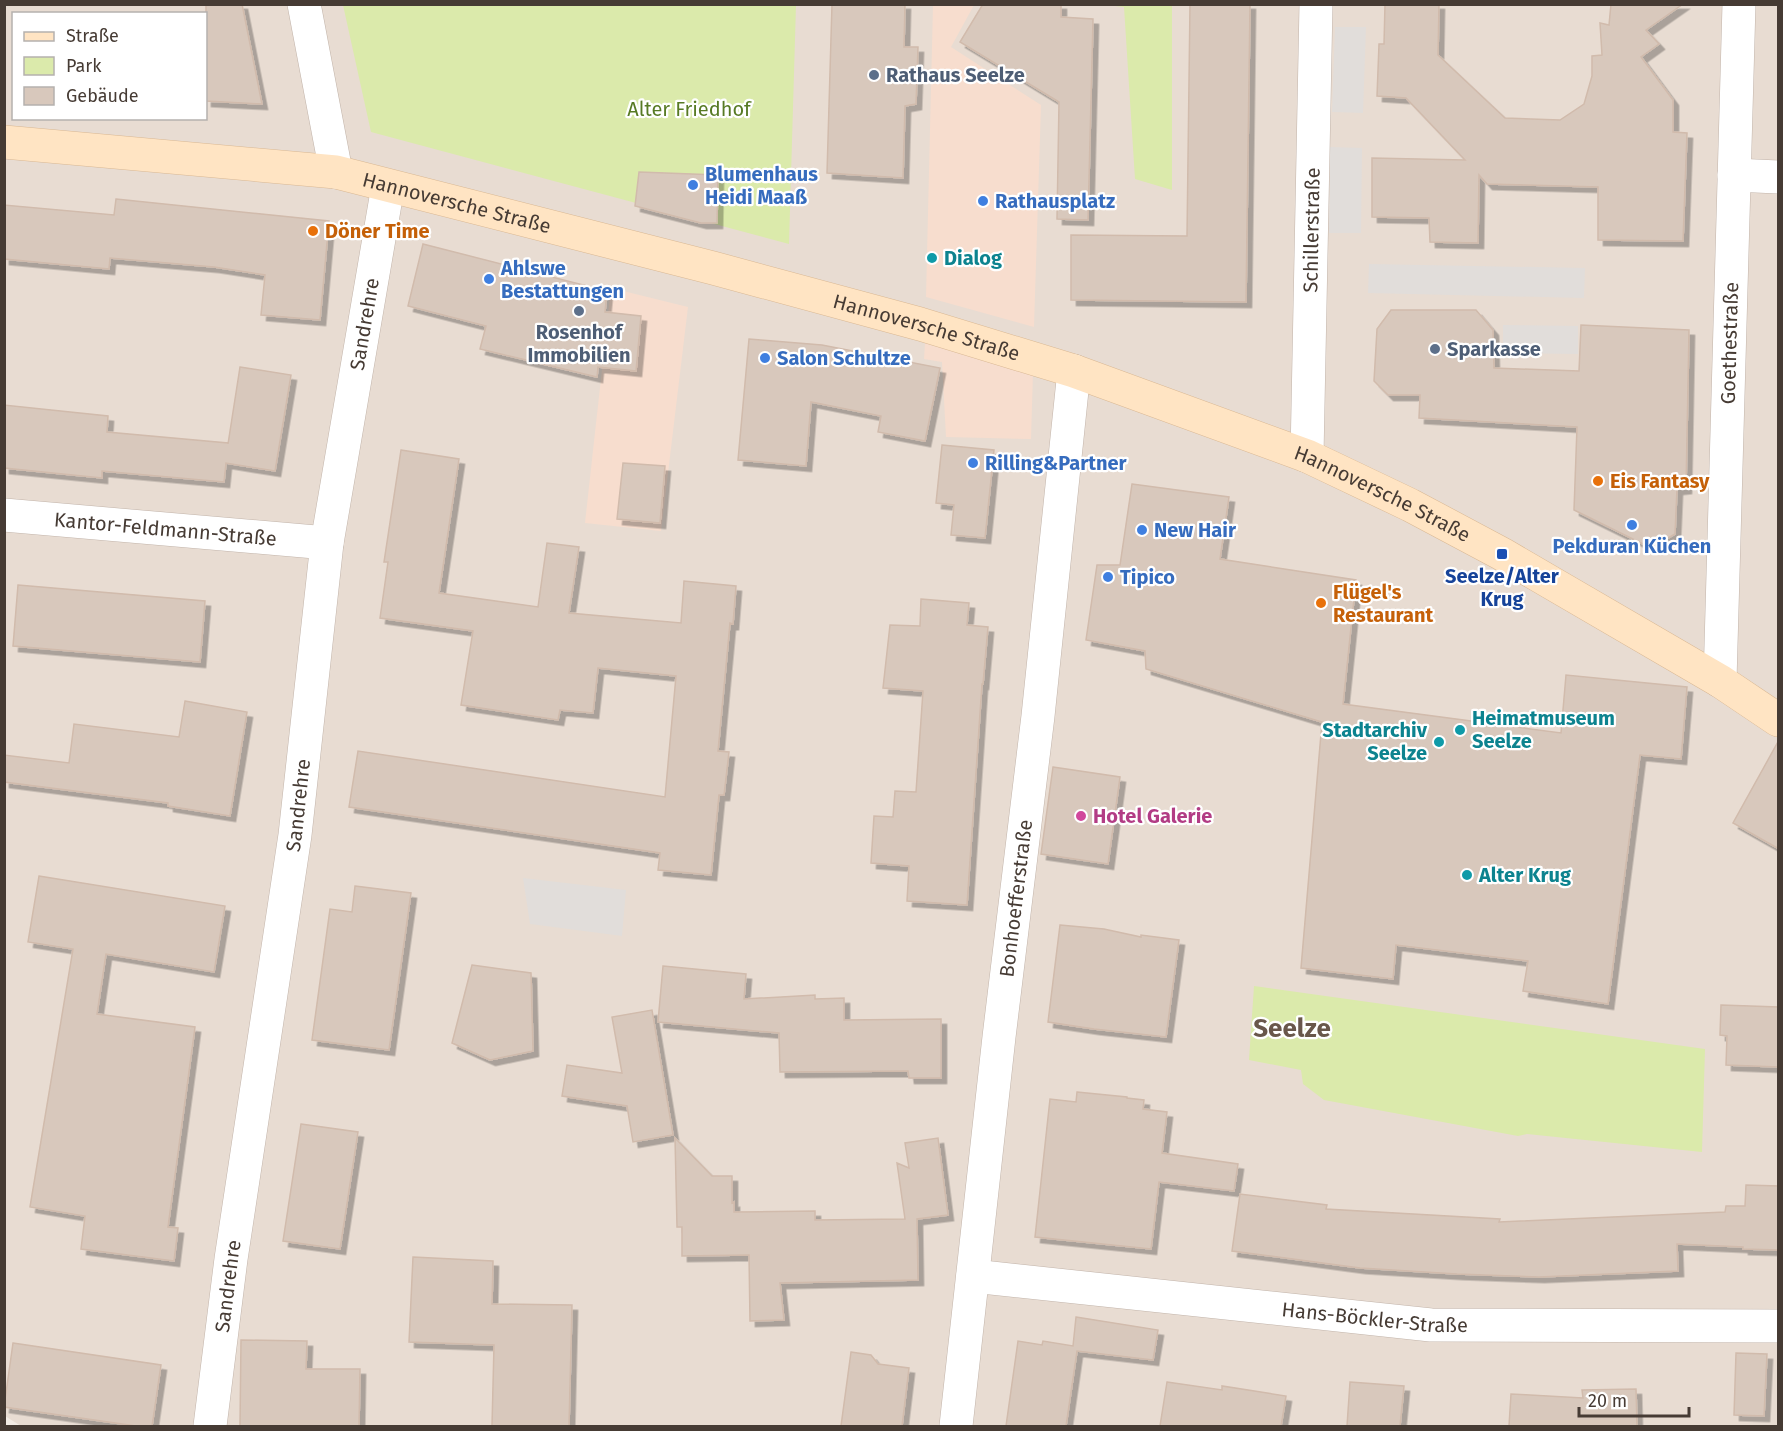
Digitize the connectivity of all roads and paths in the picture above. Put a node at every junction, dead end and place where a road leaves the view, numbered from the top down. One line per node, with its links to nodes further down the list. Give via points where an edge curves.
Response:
1 (304, 4): 5 (street)
2 (1316, 4): 10 (street, Schillerstraße)
3 (1739, 4): 6 (street, Goethestraße)
4 (4, 142): 5 (street, Hannoversche Straße)
5 (336, 172): 8 (street, Hannoversche Straße)
6 (1734, 175): 7 (street); 13 (street, Goethestraße)
7 (1779, 177)
8 (388, 186): 9 (street, Hannoversche Straße, via 713,268); 12 (street, Sandrehre)
9 (1074, 370): 10 (street, Hannoversche Straße); 15 (street, Bonhoefferstraße)
10 (1307, 456): 13 (street, Hannoversche Straße, via 1502,554)
11 (4, 515): 12 (street, Kantor-Feldmann-Straße)
12 (327, 543): 17 (street, Sandrehre, via 296,836 231,1259)
13 (1720, 681): 14 (street, Hannoversche Straße)
14 (1779, 720)
15 (973, 1276): 16 (street, Hans-Böckler-Straße, via 1431,1325); 18 (street, Bonhoefferstraße)
16 (1779, 1326)
17 (210, 1426)
18 (956, 1426)

